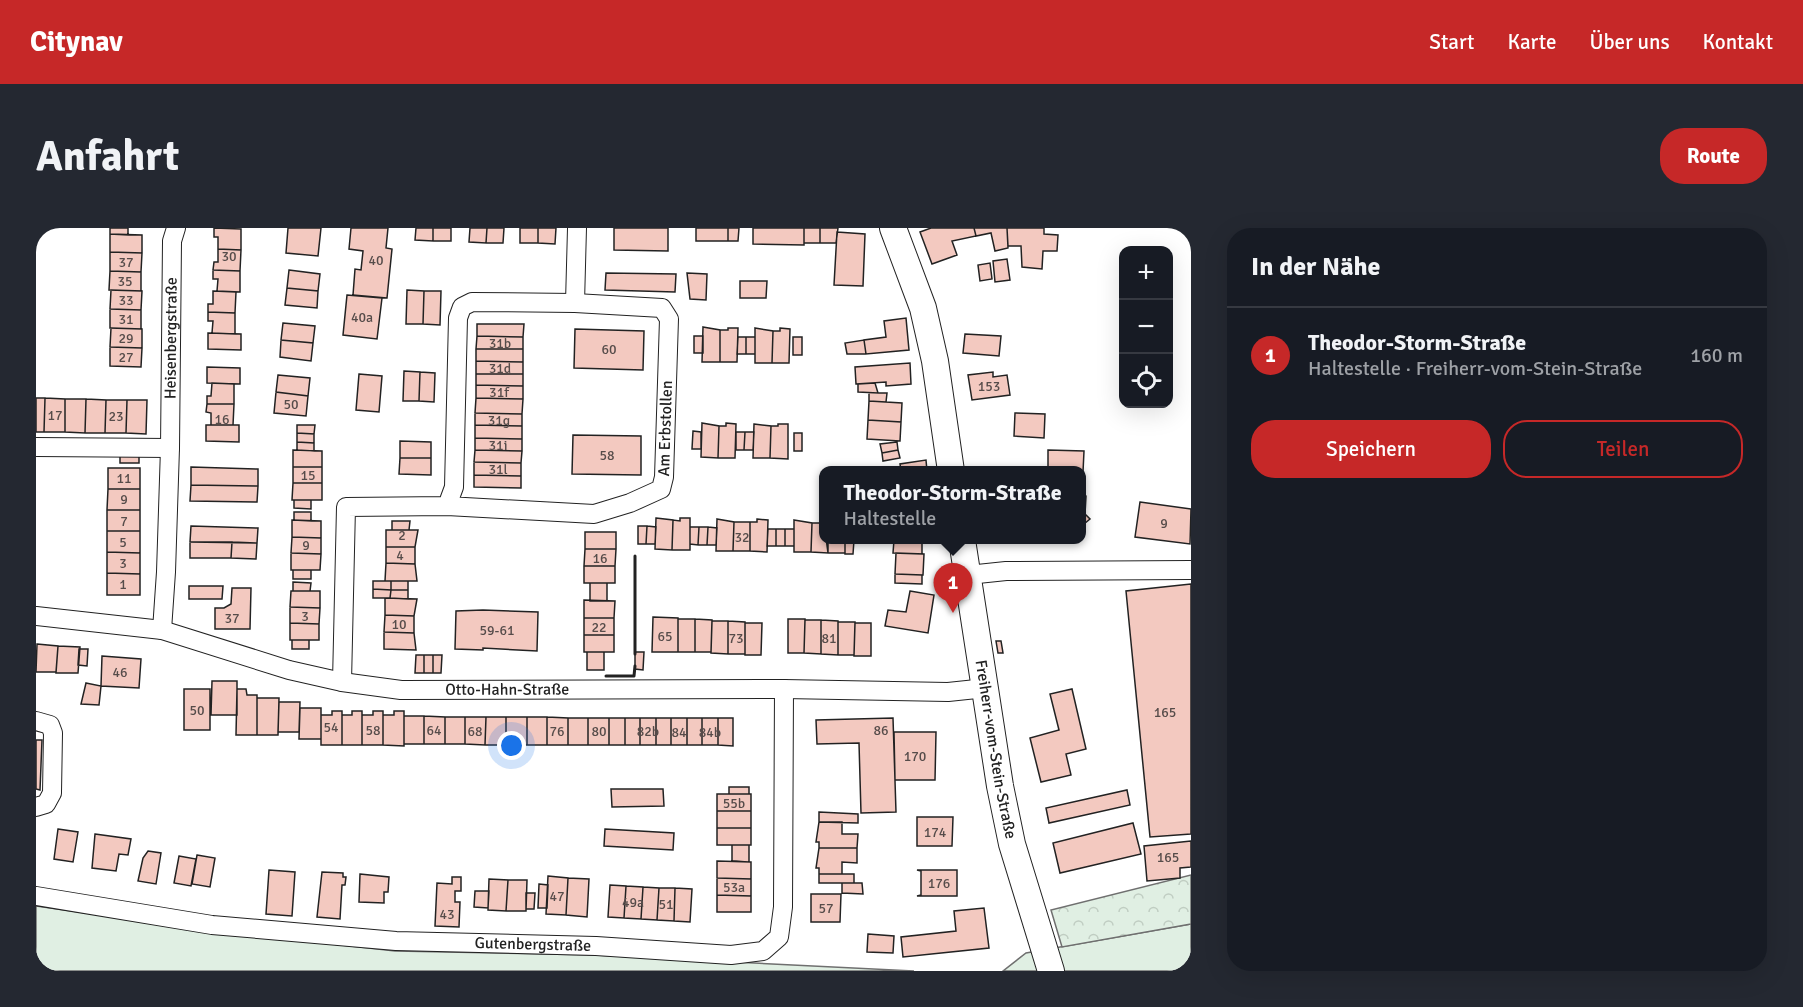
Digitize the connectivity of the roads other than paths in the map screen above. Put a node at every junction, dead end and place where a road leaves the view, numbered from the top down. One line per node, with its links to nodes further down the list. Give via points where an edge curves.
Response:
1 (176, 228): 6 (street, Heisenbergstraße, via 172,241)
2 (577, 228): 4 (street)
3 (893, 228): 7 (street, via 923,308)
4 (575, 303): 8 (street, Am Erbstollen, via 472,302 462,307 458,318 454,487); 8 (street, Am Erbstollen, via 662,308 669,319 661,489 594,514)
5 (36, 447): 6 (street)
6 (170, 448): 13 (street, Heisenbergstraße)
7 (950, 466)
8 (447, 506): 14 (street, Am Erbstollen, via 346,507)
9 (963, 544): 11 (street, Freiherr-vom-Stein-Straße)
10 (1191, 570): 11 (street, via 1006,571)
11 (968, 575): 15 (street, Freiherr-vom-Stein-Straße)
12 (36, 615): 13 (street, Otto-Hahn-Straße)
13 (162, 630): 14 (street, Otto-Hahn-Straße, via 289,670)
14 (342, 682): 16 (street, Otto-Hahn-Straße, via 401,690)
15 (986, 687): 16 (street, Otto-Hahn-Straße, via 948,692); 20 (street, Freiherr-vom-Stein-Straße, via 1011,844)
16 (784, 689): 19 (street, Gutenbergstraße, via 783,907 778,937 763,951 731,955 596,946 396,941 212,925)
17 (36, 721): 18 (street, via 50,725 54,733 52,792 46,804)
18 (36, 807)
19 (36, 896)
20 (1048, 962)

